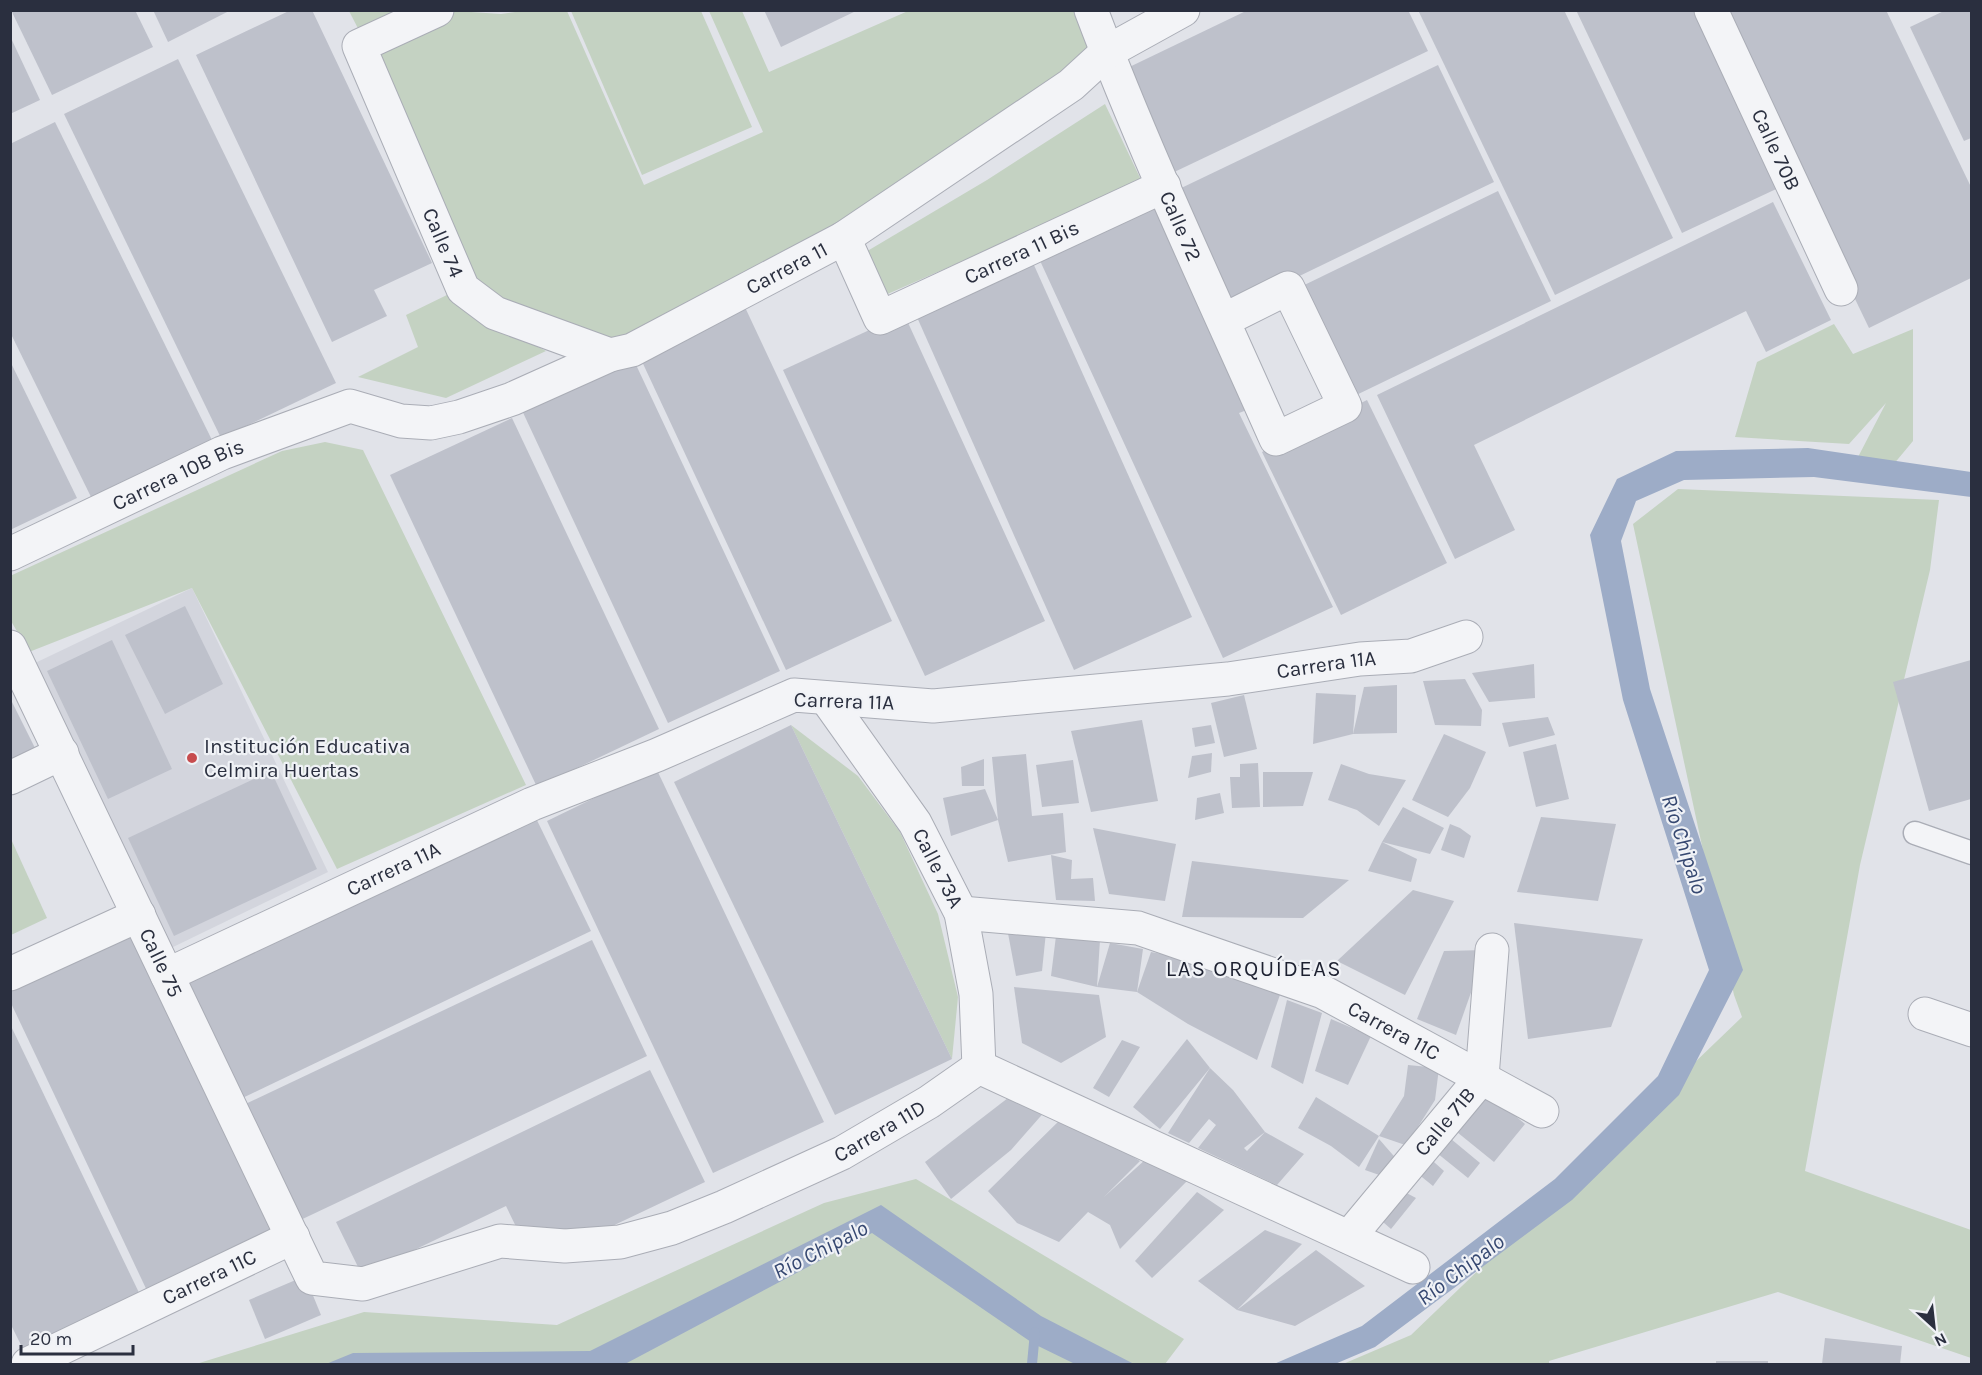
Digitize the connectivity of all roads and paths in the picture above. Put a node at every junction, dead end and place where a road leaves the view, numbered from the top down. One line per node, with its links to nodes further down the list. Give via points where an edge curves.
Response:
1 (437, 10): 10 (street, Calle 74, via 359,46 463,289 495,313)
2 (1091, 10): 5 (street, Calle 72)
3 (1183, 10): 5 (street, Carrera 11)
4 (1711, 10): 8 (street, Calle 70B)
5 (1107, 52): 6 (street, Calle 72); 7 (street, Carrera 11, via 1071,85)
6 (1164, 186): 7 (street, Carrera 11 Bis, via 880,318); 9 (street, Calle 72)
7 (844, 238): 10 (street, Carrera 11, via 632,350)
8 (1841, 289)
9 (1224, 320): 9 (street, Calle 72, via 1276,439 1345,406 1288,288)
10 (610, 355): 11 (street, Carrera 11, via 512,399 431,423 400,421)
11 (350, 406): 12 (street, Carrera 10B Bis, via 222,453)
12 (10, 554)
13 (1466, 637): 15 (street, Carrera 11A, via 1411,656 1360,658 1228,679 933,706)
14 (10, 647): 16 (street, Calle 75)
15 (826, 698): 20 (street, Calle 73A, via 915,823); 24 (street, Carrera 11A, via 794,695 532,804)
16 (62, 753): 17 (street); 21 (street, Calle 75)
17 (10, 778)
18 (1915, 833): 19 (lane)
19 (1971, 853)
20 (961, 913): 27 (street, Calle 73A, via 975,994); 28 (street, Carrera 11C, via 1138,928 1323,992)
21 (139, 915): 23 (street); 24 (street, Calle 75)
22 (1492, 950): 28 (street, Calle 71B)
23 (10, 974)
24 (168, 975): 30 (street, Calle 75)
25 (1925, 1014): 26 (street)
26 (1971, 1030)
27 (979, 1067): 31 (street); 33 (street, Carrera 11D, via 929,1102 842,1153 672,1228 620,1242 566,1246 500,1241 363,1284)
28 (1482, 1077): 29 (street, Carrera 11C); 31 (street, Calle 71B)
29 (1542, 1111)
30 (293, 1237): 33 (street, Calle 75); 34 (street, Carrera 11C)
31 (1349, 1237): 32 (street)
32 (1413, 1267)
33 (312, 1278)
34 (28, 1365)

